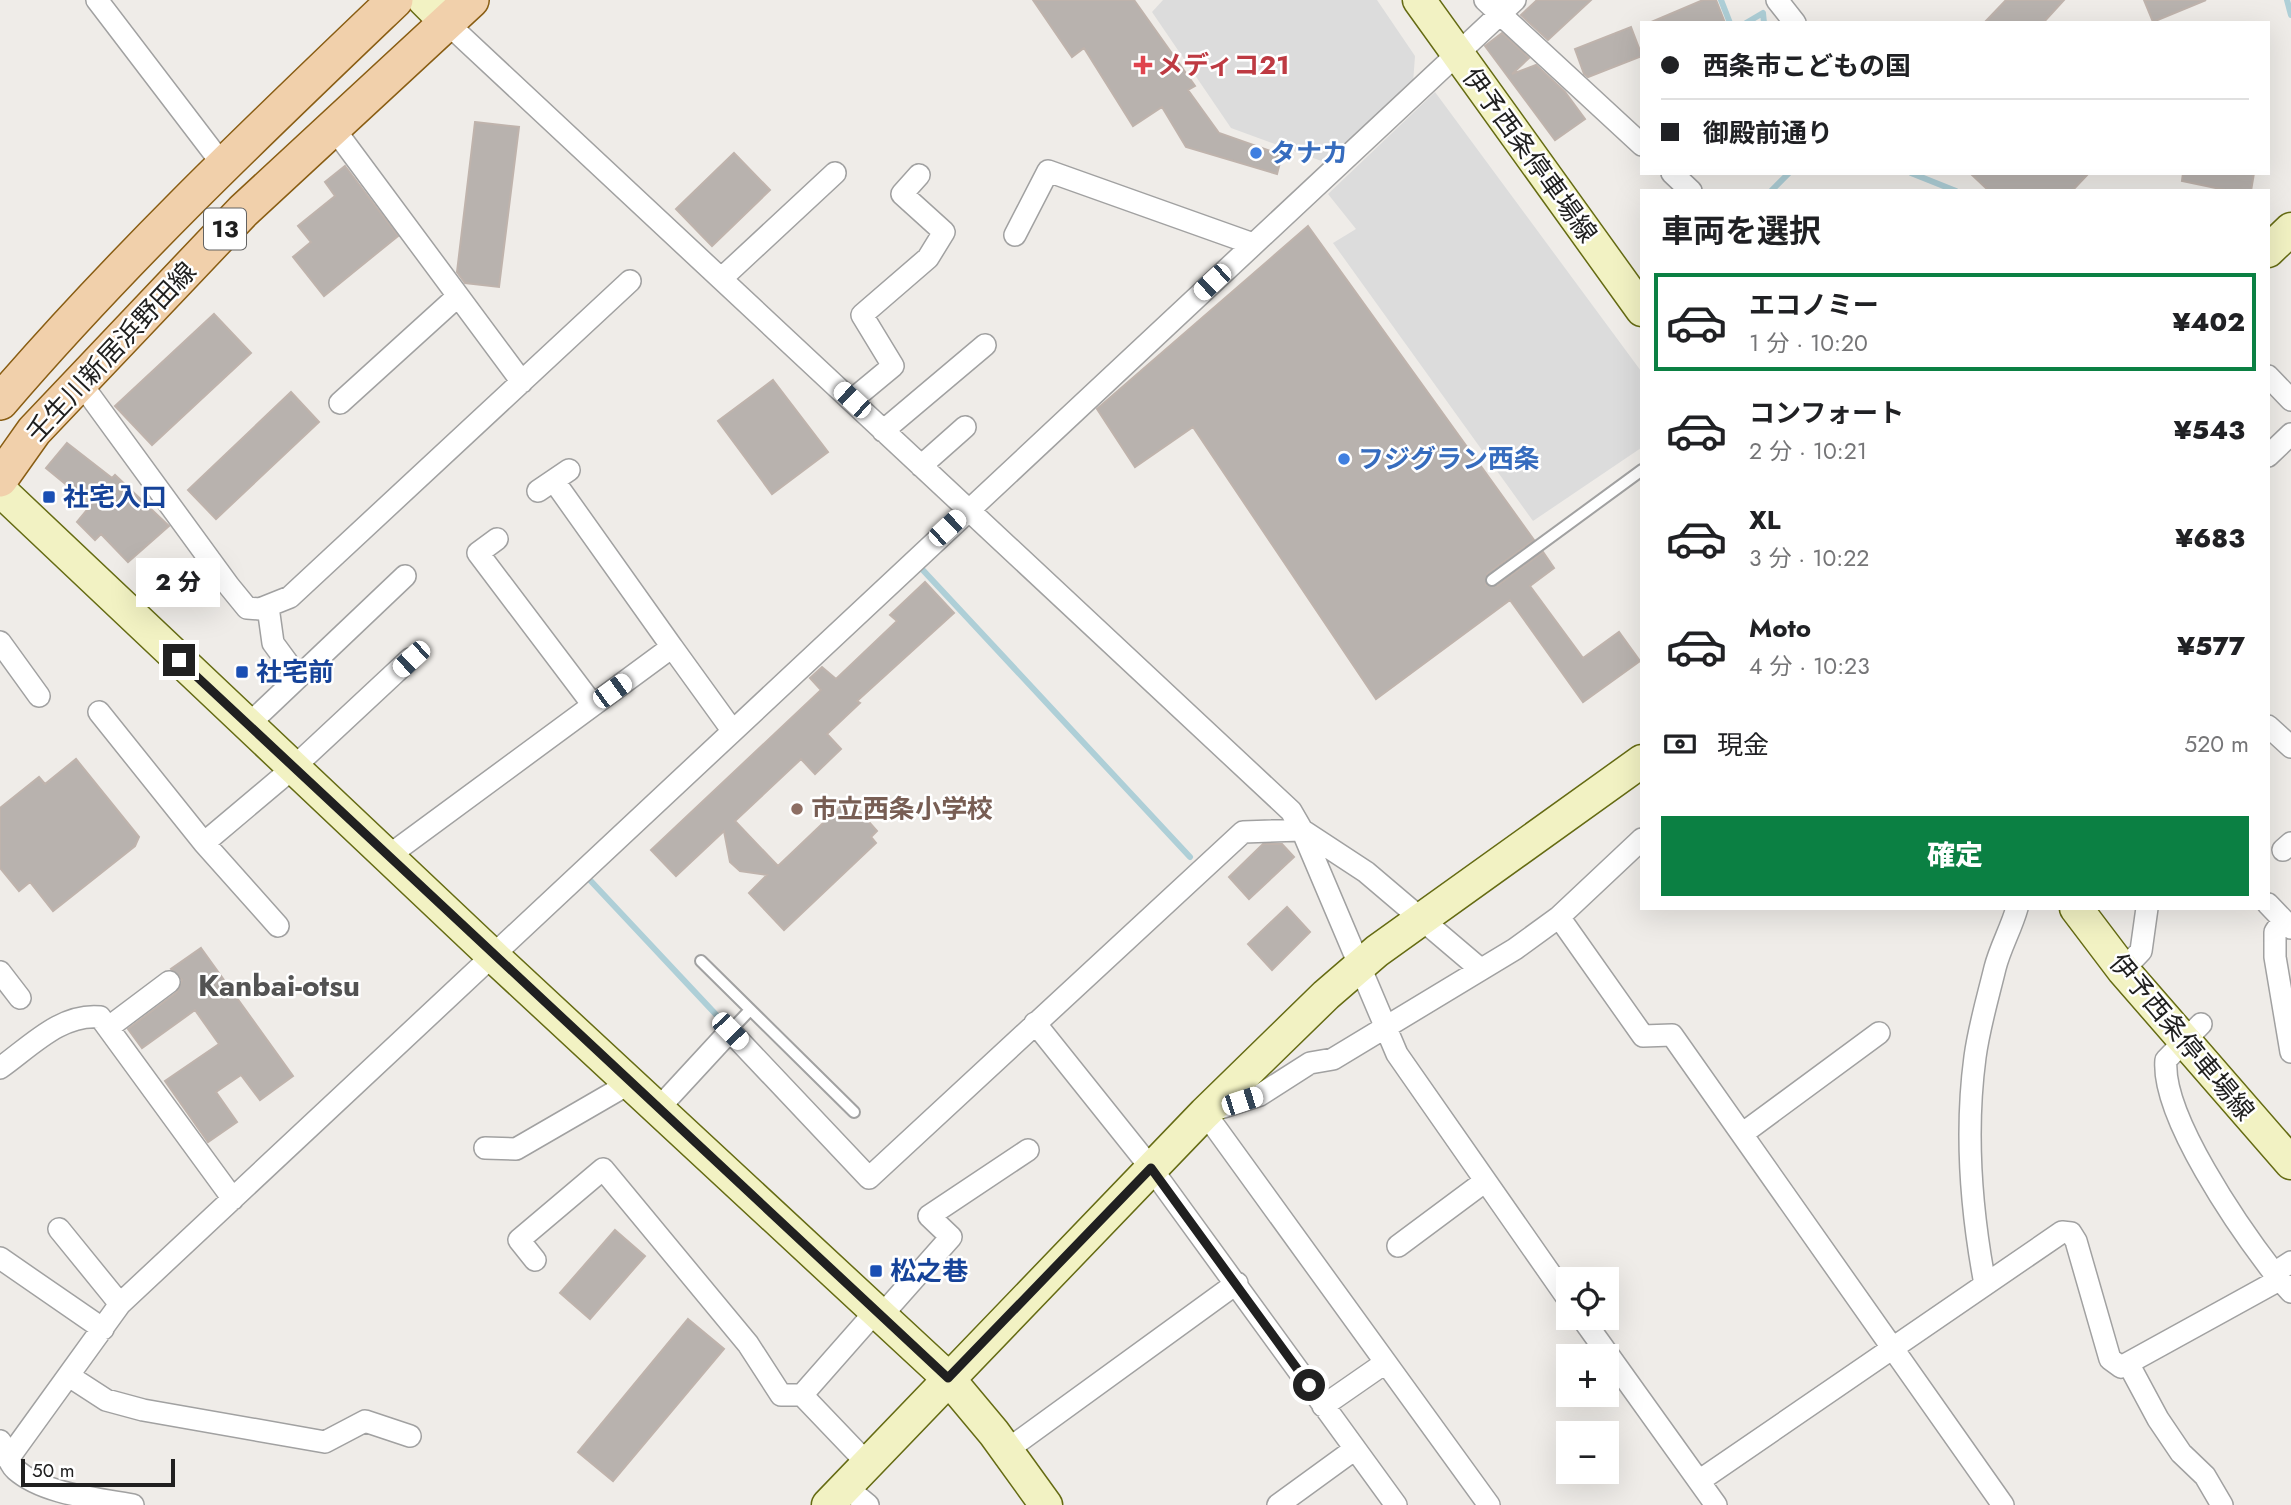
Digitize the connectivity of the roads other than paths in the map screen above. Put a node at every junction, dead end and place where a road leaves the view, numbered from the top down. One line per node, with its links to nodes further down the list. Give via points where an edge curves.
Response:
1 (97, 0): 11 (street)
2 (394, 0): 11 (main road, 壬生川新居浜野田線 / 13)
3 (1419, 0): 8 (street, 伊予西条停車場線)
4 (1777, 0): 7 (street)
5 (1500, 4): 8 (street); 10 (street)
6 (447, 7): 9 (main road, 壬生川新居浜野田線 / 13); 18 (street)
7 (1793, 21)
8 (1457, 54): 17 (street); 21 (street, 伊予西条停車場線)
9 (332, 126): 20 (street); 24 (main road, 壬生川新居浜野田線 / 13, via 243,211)
10 (1640, 143)
11 (223, 165): 28 (main road, 壬生川新居浜野田線 / 13, via 74,316)
12 (835, 173): 18 (street)
13 (919, 175): 26 (street, via 902,194 944,232 928,258 862,315 893,366)
14 (1674, 175): 15 (street)
15 (1689, 189)
16 (1014, 234): 17 (street, via 1048,171)
17 (1253, 244): 39 (street)
18 (722, 278): 26 (street)
19 (631, 281): 25 (street)
20 (458, 296): 25 (street); 29 (street)
21 (1640, 307)
22 (985, 345): 31 (street)
23 (2270, 378): 27 (street)
24 (80, 382): 36 (main road, 壬生川新居浜野田線 / 13, via 34,431); 43 (street, via 247,608)
25 (522, 382): 43 (street, via 290,597)
26 (852, 400): 31 (street)
27 (2291, 400)
28 (0, 402)
29 (340, 403)
30 (965, 427): 34 (street)
31 (883, 431): 34 (street)
32 (2291, 434): 33 (street)
33 (2270, 454)
34 (921, 466): 39 (street)
35 (1640, 471): 42 (lane)
36 (0, 479)
37 (554, 481): 45 (street)
38 (0, 490): 51 (street)
39 (967, 510): 53 (street); 57 (street, via 1272,792)
40 (497, 539): 49 (street, via 478,554)
41 (405, 576): 47 (street)
42 (1492, 580)
43 (268, 607): 47 (street, via 273,643)
44 (0, 642): 48 (street)
45 (672, 647): 49 (street); 53 (street)
46 (411, 659): 56 (street)
47 (298, 677): 51 (street)
48 (39, 695)
49 (593, 705): 60 (street)
50 (99, 712): 59 (street)
51 (247, 726): 56 (street)
52 (2270, 728): 54 (street)
53 (732, 730): 69 (street)
54 (2291, 747)
55 (1640, 762): 66 (street)
56 (293, 768): 59 (street); 60 (street)
57 (1302, 830): 66 (street, via 1366,872); 71 (street); 78 (street, via 1243,832)
58 (1640, 841): 65 (street)
59 (204, 843): 68 (street)
60 (387, 857): 69 (street)
61 (2270, 906): 67 (street)
62 (2016, 910): 104 (street, via 1996,964 1975,1056 1970,1136 1975,1227)
63 (2078, 910): 73 (street, 伊予西条停車場線)
64 (2147, 910): 73 (street, via 2141,951)
65 (1559, 917): 72 (street); 90 (street, via 1643,1036 1672,1035)
66 (1421, 918): 71 (street); 72 (street)
67 (2287, 924): 84 (street, via 2275,932 2275,957)
68 (278, 926)
69 (493, 956): 86 (street); 96 (street)
70 (701, 961): 77 (lane)
71 (1360, 965): 79 (street); 89 (street)
72 (1479, 968): 79 (street)
73 (2123, 970): 82 (street, 伊予西条停車場線)
74 (0, 972): 76 (street)
75 (169, 982): 80 (street)
76 (20, 998)
77 (750, 1010): 81 (lane); 88 (lane)
78 (1035, 1023): 81 (street, via 869,1178); 94 (street)
79 (1386, 1026): 89 (street, via 1332,1059 1310,1063 1260,1095); 95 (street, via 1397,1054)
80 (109, 1027): 85 (street, via 100,1017 92,1016 64,1022); 96 (street)
81 (730, 1031): 87 (street)
82 (2193, 1032): 93 (street, 伊予西条停車場線); 101 (street, via 2166,1060 2176,1107 2216,1190)
83 (1879, 1033): 90 (street)
84 (2291, 1052)
85 (0, 1068)
86 (630, 1083): 87 (street); 91 (street, via 516,1149)
87 (658, 1109): 106 (street)
88 (854, 1112)
89 (1205, 1113): 94 (street); 110 (street)
90 (1742, 1134): 109 (street)
91 (485, 1148)
92 (1028, 1150): 106 (street, via 929,1216 951,1237)
93 (2291, 1163)
94 (1151, 1168): 103 (street); 113 (street)
95 (1484, 1182): 98 (street); 102 (street)
96 (233, 1199): 105 (street)
97 (58, 1229): 105 (street)
98 (1398, 1246)
99 (0, 1258): 107 (street)
100 (535, 1260): 114 (street, via 519,1240 604,1169 748,1344 781,1395)
101 (2284, 1277): 111 (street)
102 (1556, 1282)
103 (1237, 1283): 115 (street); 119 (street)
104 (1985, 1284): 109 (street); 111 (street, via 2062,1232 2071,1233 2110,1359 2121,1367)
105 (120, 1304): 107 (street)
106 (878, 1314): 113 (street); 114 (street)
107 (103, 1329): 112 (street)
108 (1590, 1330): 121 (street)
109 (1893, 1348): 121 (street); 129 (street)
110 (1385, 1363): 115 (street); 127 (street)
111 (2129, 1366): 130 (street, via 2180,1453 2205,1476)
112 (69, 1376): 116 (street, via 106,1400 180,1419 325,1442 365,1421); 118 (street)
113 (948, 1378): 119 (street); 120 (street)
114 (802, 1395): 120 (street)
115 (1323, 1406): 117 (street)
116 (410, 1437)
117 (1355, 1449): 125 (street); 126 (street)
118 (4, 1450): 123 (street, via 14,1469 28,1478 55,1489)
119 (1007, 1450): 124 (street)
120 (867, 1463): 122 (street)
121 (1699, 1481): 128 (street)
122 (847, 1499)
123 (133, 1505)
124 (1046, 1505)
125 (1278, 1505)
126 (1396, 1505)
127 (1489, 1505)
128 (1716, 1505)
129 (2003, 1505)
130 (2222, 1505)

